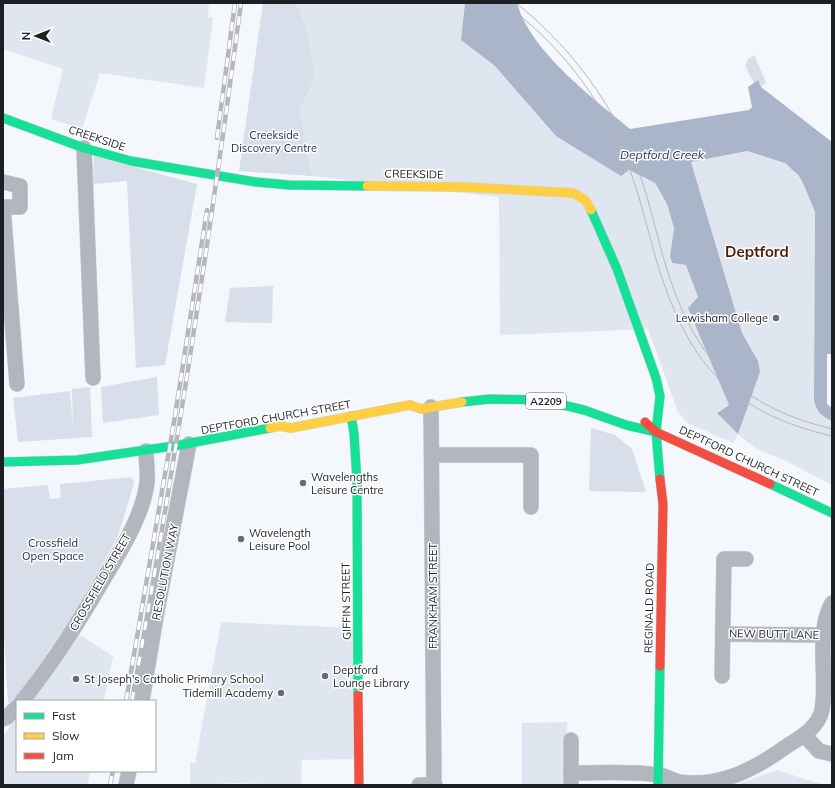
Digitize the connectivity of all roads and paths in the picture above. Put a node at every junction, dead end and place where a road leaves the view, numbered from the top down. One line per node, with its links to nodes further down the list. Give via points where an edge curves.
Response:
1 (3, 118): 2 (street, CREEKSIDE)
2 (84, 148): 5 (street); 10 (street, CREEKSIDE, via 132,161 256,182 289,185 463,187 573,193 585,200 594,214 617,269 656,378 660,396)
3 (3, 182): 4 (street, via 20,186 20,207)
4 (3, 207): 6 (street)
5 (93, 378)
6 (17, 384)
7 (431, 407): 9 (street, DEPTFORD CHURCH STREET / A2209, via 421,408 412,402); 10 (street, DEPTFORD CHURCH STREET / A2209, via 490,399 542,400); 13 (street, FRANKHAM STREET)
8 (637, 415): 10 (street, DEPTFORD CHURCH STREET / A2209)
9 (351, 416): 11 (street, DEPTFORD CHURCH STREET / A2209, via 291,428 280,426); 33 (street, GIFFIN STREET, via 356,482)
10 (656, 432): 16 (street, DEPTFORD CHURCH STREET / A2209); 31 (street, REGINALD ROAD, via 663,504)
11 (189, 444): 12 (street, DEPTFORD CHURCH STREET); 23 (street, RESOLUTION WAY)
12 (146, 451): 14 (street, DEPTFORD CHURCH STREET, via 77,460); 22 (street, CROSSFIELD STREET, via 147,482 137,515 121,551 46,671)
13 (432, 455): 15 (street, via 531,455); 35 (street, FRANKHAM STREET)
14 (3, 462)
15 (531, 507)
16 (832, 513)
17 (746, 559): 19 (street, NEW BUTT LANE, via 724,558)
18 (832, 603): 20 (street, via 828,610)
19 (723, 634): 20 (street, NEW BUTT LANE); 21 (street, NEW BUTT LANE)
20 (824, 635): 26 (street, via 822,711 813,727)
21 (722, 676)
22 (23, 700)
23 (142, 700)
24 (16, 708): 25 (street)
25 (3, 719)
26 (804, 735): 28 (street, via 819,751); 31 (street, via 759,766 734,778 708,783)
27 (571, 740): 30 (street)
28 (832, 754)
29 (129, 772): 32 (street)
30 (571, 779): 31 (street)
31 (658, 780)
32 (126, 785)
33 (359, 785)
34 (419, 785): 35 (street, FRANKHAM STREET)
35 (434, 785)

